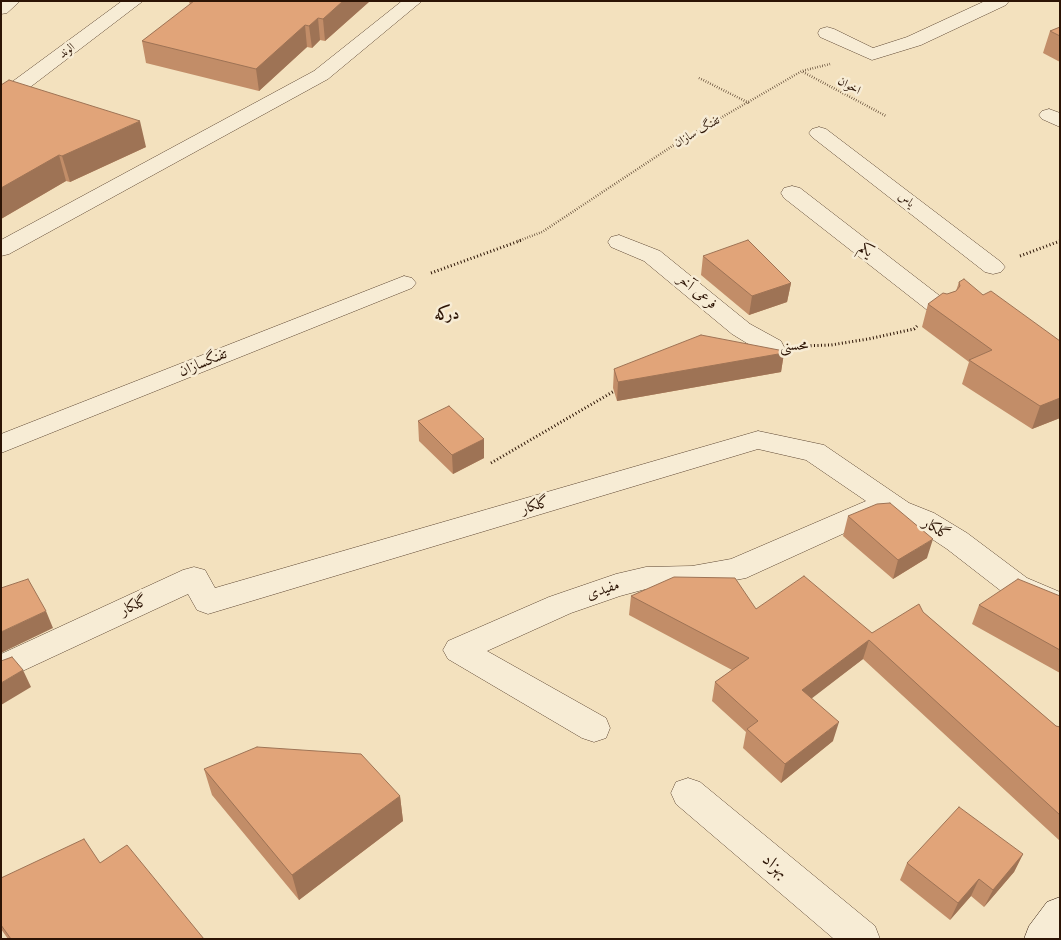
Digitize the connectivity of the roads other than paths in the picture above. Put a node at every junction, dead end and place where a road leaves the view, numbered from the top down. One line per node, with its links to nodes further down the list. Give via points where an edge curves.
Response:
1 (11, 1): 5 (street)
2 (134, 1): 7 (street, الوند)
3 (413, 1): 11 (street, via 321,75)
4 (1000, 1): 6 (street, via 914,41 872,54)
5 (1, 9)
6 (827, 33)
7 (1, 100)
8 (819, 133): 12 (street, یاس)
9 (792, 193): 14 (street, یکم)
10 (619, 242): 15 (street, فرعی آخر, via 652,256 742,329)
11 (1, 249)
12 (993, 267)
13 (404, 283): 16 (street, تفنگسازان)
14 (940, 308)
15 (772, 348)
16 (1, 444)
17 (899, 510): 18 (street, گلکار, via 924,520 957,541 1016,586); 19 (street, گلکار, via 814,452 758,440 208,602 194,578); 20 (street, مفیدی, via 867,511 736,570 692,577 646,578 616,585 560,605 460,650)
18 (1060, 605)
19 (1, 668)
20 (594, 728)
21 (688, 793): 23 (street, بهزاد)
22 (1060, 914): 24 (street)
23 (862, 939)
24 (1042, 939)

